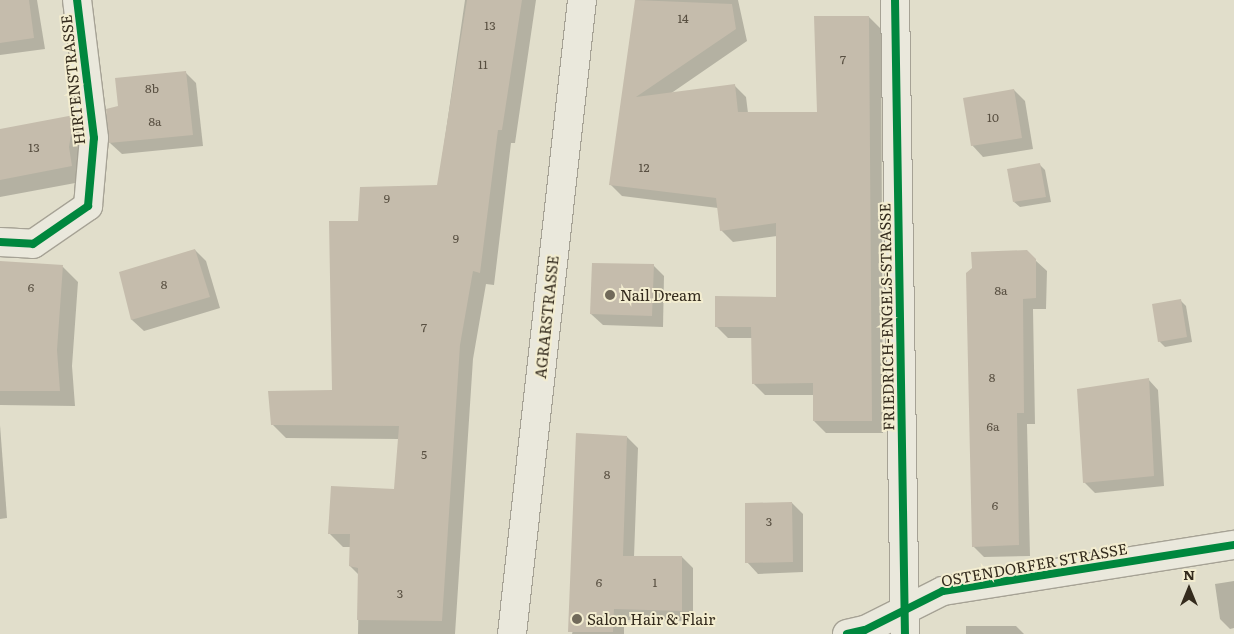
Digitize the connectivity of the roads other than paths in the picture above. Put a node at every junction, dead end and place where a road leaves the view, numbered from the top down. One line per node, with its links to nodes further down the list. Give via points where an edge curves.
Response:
1 (76, 0): 4 (street, HIRTENSTRASSE, via 94,138 88,206 33,244)
2 (582, 0): 7 (street, AGRARSTRASSE)
3 (895, 0): 6 (street, FRIEDRICH-ENGELS-STRASSE)
4 (0, 242)
5 (1234, 545): 6 (street, OSTENDORFER STRASSE, via 943,591)
6 (904, 621): 8 (street, OSTENDORFER STRASSE)
7 (512, 634)
8 (847, 634)

